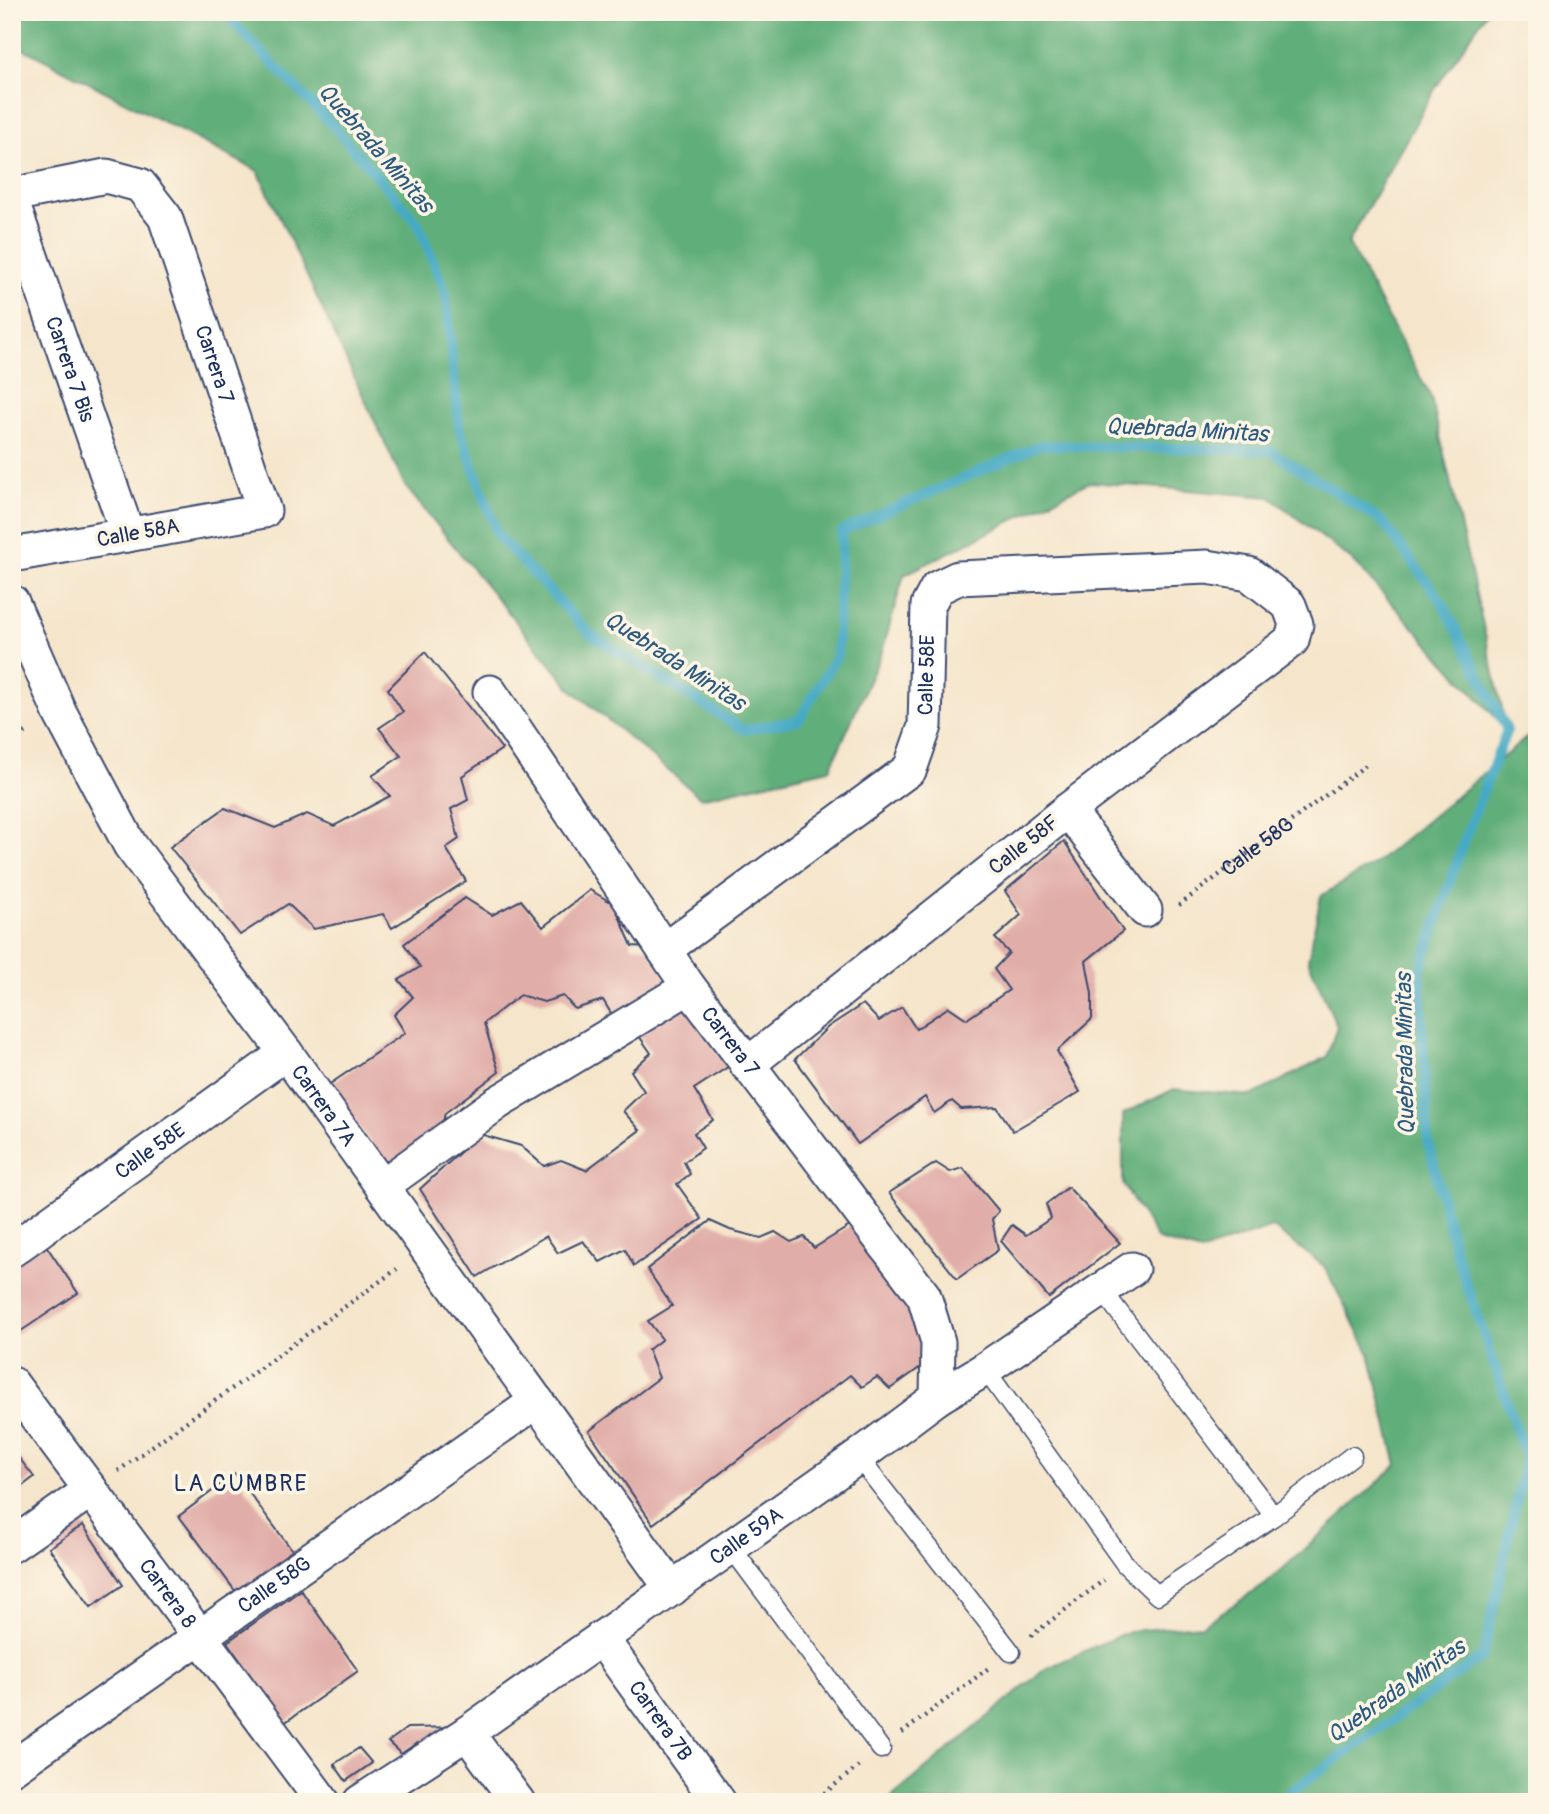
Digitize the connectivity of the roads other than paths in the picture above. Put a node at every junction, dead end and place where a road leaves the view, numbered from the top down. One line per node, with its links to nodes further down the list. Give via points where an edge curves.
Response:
1 (12, 195): 3 (street, Carrera 7, via 106,176 140,185 165,217)
2 (12, 202): 4 (street, Carrera 7 Bis)
3 (264, 510): 4 (street, Calle 58A)
4 (128, 535): 5 (street, Calle 58A)
5 (12, 555)
6 (1249, 574): 9 (street, Calle 58F, via 1289,605 1296,624 1292,640); 11 (street, Calle 58E, via 1207,567 958,578 937,589 928,605 925,726 910,769)
7 (12, 603): 13 (street, Carrera 7A, via 60,713 130,845)
8 (490, 692): 11 (street, Carrera 7)
9 (1068, 810): 10 (street); 14 (street, Calle 58F)
10 (1144, 910)
11 (664, 950): 12 (street, Carrera 7)
12 (690, 987): 14 (street, Carrera 7); 15 (street, via 497,1104)
13 (286, 1053): 15 (street, Carrera 7A); 16 (street, Calle 58E)
14 (747, 1065): 21 (street, Carrera 7, via 924,1296 938,1342)
15 (382, 1186): 22 (street, Carrera 7A)
16 (12, 1250)
17 (1132, 1269): 18 (street, Calle 59A)
18 (1102, 1290): 19 (street, Calle 59A); 26 (lane)
19 (985, 1369): 21 (street, Calle 59A); 26 (lane, via 1125,1564 1157,1595)
20 (12, 1384): 25 (street, Carrera 8)
21 (937, 1398): 24 (street, Calle 59A)
22 (537, 1401): 29 (street, Carrera 7A); 30 (street, Calle 58G)
23 (1352, 1456): 26 (lane)
24 (858, 1457): 28 (street, Calle 59A); 32 (lane)
25 (91, 1490): 27 (street); 30 (street, Carrera 8)
26 (1274, 1517)
27 (12, 1545)
28 (730, 1546): 29 (street, Calle 59A); 34 (lane)
29 (672, 1589): 31 (street, Calle 59A)
30 (200, 1636): 35 (street, Calle 58G); 36 (street, Carrera 8)
31 (601, 1638): 33 (street, Calle 59A); 39 (street, Carrera 7B)
32 (1011, 1652)
33 (467, 1733): 37 (street, Calle 59A); 38 (street)
34 (881, 1749)
35 (12, 1768)
36 (323, 1802)
37 (360, 1802)
38 (517, 1802)
39 (719, 1802)

